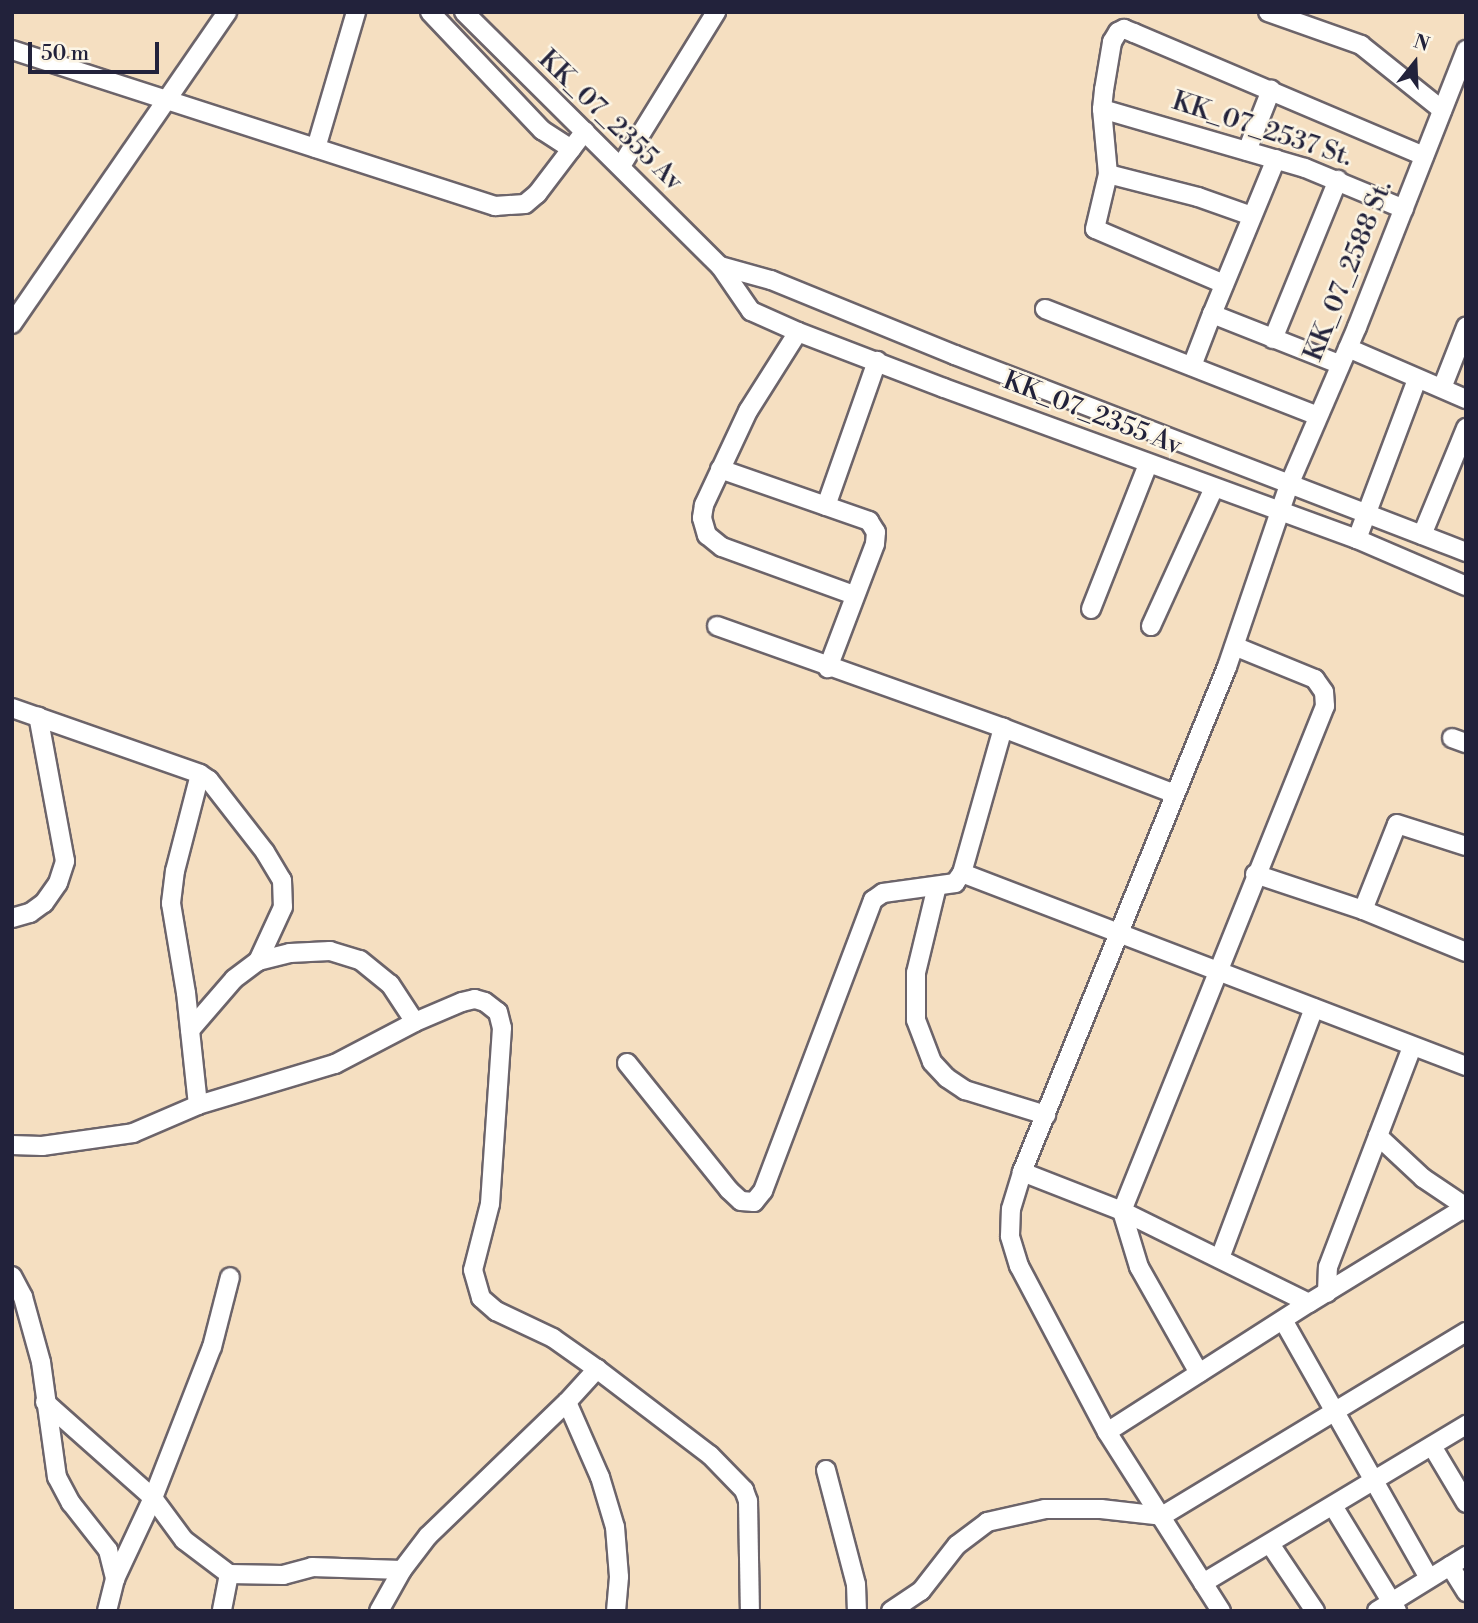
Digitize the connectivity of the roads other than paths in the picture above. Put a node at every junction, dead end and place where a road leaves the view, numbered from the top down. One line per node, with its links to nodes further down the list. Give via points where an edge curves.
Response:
1 (227, 12): 10 (street)
2 (356, 12): 14 (street)
3 (430, 12): 15 (street, via 542,130)
4 (464, 12): 13 (street, KK_07_2355 Av)
5 (716, 12): 19 (street)
6 (1268, 12): 12 (street, via 1361,45)
7 (12, 50): 10 (street)
8 (1466, 50): 12 (street, KK_07_2588 St.)
9 (1271, 90): 11 (street, via 1124,29 1112,42); 16 (street); 17 (street)
10 (167, 99): 14 (street); 28 (street)
11 (1102, 109): 16 (street, KK_07_2537 St.); 20 (street)
12 (1442, 110): 17 (street, KK_07_2588 St.)
13 (585, 131): 15 (street); 19 (street, KK_07_2355 Av)
14 (316, 148): 15 (street, via 495,206 525,204)
15 (571, 149)
16 (1247, 151): 18 (street, KK_07_2537 St.)
17 (1424, 156): 22 (street, KK_07_2588 St.)
18 (1276, 159): 21 (street, KK_07_2537 St.); 23 (street)
19 (621, 166): 24 (street, KK_07_2355 Av)
20 (1108, 174): 23 (street); 25 (street, via 1095,229)
21 (1338, 180): 22 (street, KK_07_2537 St.); 31 (street)
22 (1404, 209): 32 (street, KK_07_2588 St.)
23 (1252, 216): 25 (street)
24 (720, 267): 30 (street, KK_07_2355 Av, via 751,311); 42 (street, KK_07_2355 Av, via 771,280)
25 (1224, 284): 27 (street)
26 (1045, 309): 34 (street)
27 (1212, 314): 31 (street); 34 (street)
28 (12, 324)
29 (1466, 327): 36 (street)
30 (798, 332): 33 (street, KK_07_2355 Av); 41 (street, via 748,411)
31 (1273, 339): 32 (street)
32 (1343, 356): 35 (street, via 1399,368); 38 (street, KK_07_2588 St.)
33 (877, 361): 40 (street, KK_07_2355 Av); 44 (street)
34 (1192, 366): 38 (street)
35 (1417, 379): 36 (street); 46 (street)
36 (1443, 388): 37 (street)
37 (1466, 399)
38 (1318, 415): 42 (street, KK_07_2588 St.)
39 (1466, 428): 47 (street)
40 (1148, 464): 43 (street, KK_07_2355 Av); 52 (street)
41 (720, 469): 44 (street); 51 (street, via 704,505 707,535 722,547)
42 (1289, 485): 45 (street, KK_07_2588 St.); 46 (street, KK_07_2355 Av)
43 (1214, 488): 45 (street, KK_07_2355 Av); 54 (street)
44 (826, 506): 51 (street, via 869,521 876,532)
45 (1279, 512): 48 (street, KK_07_2355 Av); 55 (street, KK_07_2588 St.)
46 (1367, 512): 47 (street, KK_07_2355 Av); 48 (street)
47 (1422, 535): 49 (street, KK_07_2355 Av)
48 (1357, 539): 50 (street, KK_07_2355 Av)
49 (1466, 552)
50 (1466, 586)
51 (855, 596): 56 (street)
52 (1091, 609)
53 (717, 626): 56 (street)
54 (1151, 626)
55 (1234, 646): 61 (street, KK_07_2588 St.); 64 (street, via 1315,679 1324,692 1325,706)
56 (828, 668): 59 (street)
57 (12, 708): 58 (street)
58 (38, 716): 60 (street); 67 (street, via 65,861 58,883 44,903)
59 (1003, 728): 61 (street); 63 (street)
60 (200, 774): 70 (street, via 234,811 282,880 284,907); 74 (street, via 175,871 172,904)
61 (1175, 794): 68 (street, KK_07_2588 St.)
62 (1466, 846): 66 (street, via 1397,824)
63 (962, 873): 65 (street, via 955,883); 68 (street)
64 (1255, 874): 66 (street); 71 (street)
65 (937, 886): 76 (street, via 883,893 873,900 763,1191 754,1202 741,1201 729,1190); 79 (street, via 916,973 916,1020 932,1062 965,1090)
66 (1363, 910): 69 (street)
67 (12, 918)
68 (1119, 931): 71 (street); 79 (street, KK_07_2588 St.)
69 (1466, 952)
70 (258, 961): 73 (street, via 290,953 330,951 360,960 390,984); 74 (street, via 234,979)
71 (1217, 971): 72 (street); 84 (street)
72 (1314, 1008): 75 (street); 85 (street)
73 (415, 1022): 78 (street, via 335,1064); 92 (street, via 475,999 498,1012 502,1028 490,1204 473,1270 481,1298 496,1311 553,1338)
74 (190, 1030): 78 (street)
75 (1412, 1047): 77 (street); 80 (street)
76 (627, 1063)
77 (1466, 1066)
78 (198, 1105): 81 (street, via 133,1133 43,1146)
79 (1045, 1115): 82 (street, KK_07_2588 St.)
80 (1378, 1136): 83 (street); 88 (street, via 1328,1267)
81 (12, 1145)
82 (1022, 1172): 84 (street); 98 (street, KK_07_2588 St., via 1011,1209 1010,1236 1019,1266)
83 (1465, 1209): 88 (street)
84 (1122, 1211): 85 (street); 93 (street, via 1139,1268)
85 (1220, 1258): 89 (street)
86 (230, 1277): 102 (street, via 212,1347)
87 (14, 1285): 94 (street, via 41,1362)
88 (1327, 1293): 89 (street)
89 (1309, 1303): 90 (street)
90 (1283, 1320): 93 (street); 96 (street)
91 (1466, 1332): 96 (street)
92 (597, 1370): 95 (street); 119 (street, via 710,1455 744,1490)
93 (1199, 1373): 98 (street)
94 (45, 1402): 102 (street); 111 (street, via 57,1477 108,1550)
95 (568, 1402): 108 (street, via 428,1536); 118 (street, via 615,1527)
96 (1335, 1412): 101 (street); 105 (street)
97 (1466, 1425): 99 (street)
98 (1107, 1432): 105 (street, KK_07_2588 St.)
99 (1432, 1446): 101 (street); 103 (street)
100 (826, 1470): 120 (street, via 856,1584)
101 (1374, 1481): 104 (street); 110 (street)
102 (153, 1498): 109 (street, via 184,1540); 111 (street)
103 (1466, 1503)
104 (1333, 1506): 106 (street); 114 (street)
105 (1162, 1516): 112 (street, KK_07_2588 St.); 121 (street, via 1045,1509 986,1522 957,1545 921,1591)
106 (1270, 1544): 112 (street); 123 (street)
107 (1458, 1561): 110 (street); 113 (street)
108 (402, 1570): 109 (street, via 312,1567 283,1575); 117 (street)
109 (229, 1574): 116 (street)
110 (1429, 1578): 114 (street)
111 (115, 1579): 115 (street)
112 (1203, 1583): 122 (street, KK_07_2588 St.)
113 (1466, 1592)
114 (1388, 1608)
115 (107, 1611)
116 (222, 1611)
117 (379, 1611)
118 (616, 1611)
119 (750, 1611)
120 (857, 1611)
121 (891, 1611)
122 (1220, 1611)
123 (1314, 1611)

